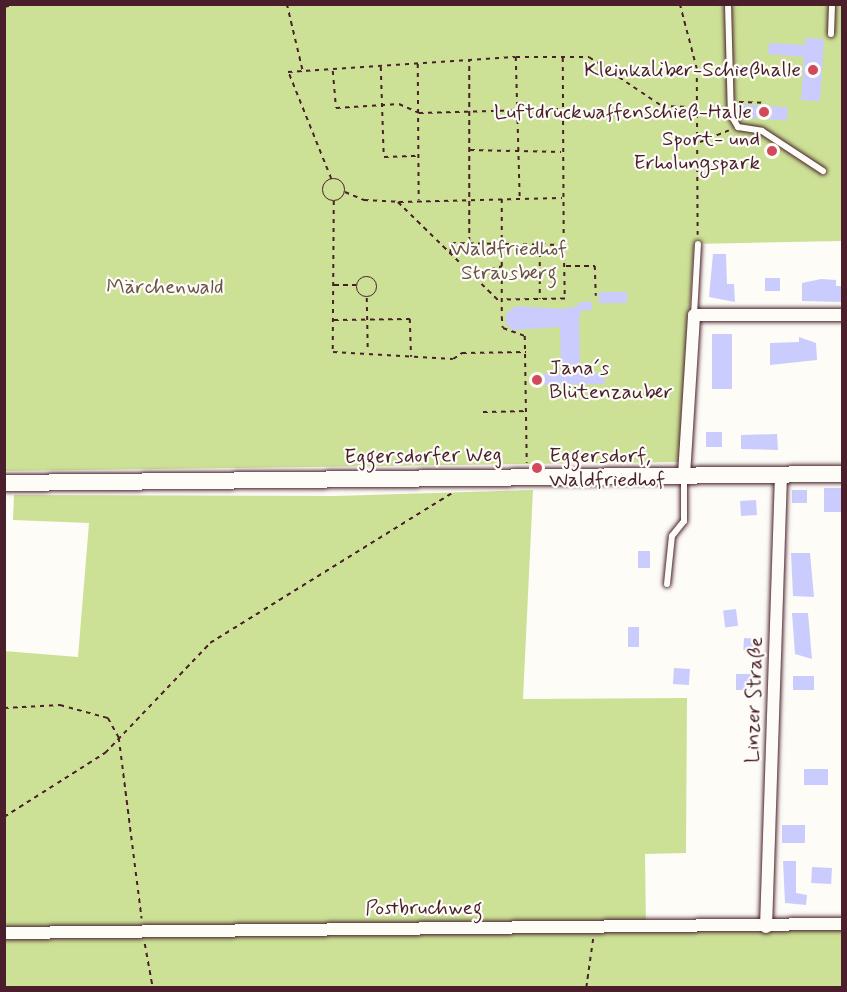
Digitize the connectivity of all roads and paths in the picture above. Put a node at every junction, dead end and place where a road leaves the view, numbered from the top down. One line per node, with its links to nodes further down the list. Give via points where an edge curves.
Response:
1 (17, 4): 6 (path)
2 (287, 4): 14 (path)
3 (680, 4): 18 (path, via 697,69)
4 (728, 4): 16 (lane)
5 (832, 4): 7 (lane)
6 (4, 7)
7 (831, 34)
8 (516, 57): 9 (path); 10 (path); 20 (path)
9 (563, 57): 18 (path, via 601,62 662,106); 19 (path)
10 (469, 60): 11 (path); 22 (path)
11 (418, 64): 12 (path); 21 (path)
12 (381, 66): 13 (path); 17 (path)
13 (333, 70): 14 (path); 17 (path, via 336,108)
14 (303, 72): 30 (path, via 288,72)
15 (764, 103): 16 (path)
16 (729, 104): 23 (lane)
17 (383, 105): 21 (path, via 399,104); 28 (path, via 384,157)
18 (698, 107): 24 (path)
19 (562, 109): 20 (path); 27 (path)
20 (517, 110): 22 (path); 26 (path)
21 (419, 112): 22 (path); 28 (path)
22 (470, 112): 25 (path)
23 (738, 127): 24 (path); 29 (lane, via 762,131)
24 (700, 142): 42 (path)
25 (469, 150): 26 (path); 32 (path)
26 (518, 152): 27 (path); 35 (path)
27 (562, 152): 33 (path)
28 (419, 156): 37 (path)
29 (823, 171)
30 (331, 179): 31 (path, via 342,182); 36 (path, via 323,190)
31 (345, 192): 36 (path); 38 (path, via 364,200)
32 (469, 198): 34 (path); 37 (path); 39 (path)
33 (563, 198): 35 (path); 43 (path)
34 (502, 199): 35 (path); 40 (path)
35 (520, 200)
36 (334, 201): 48 (path)
37 (419, 201): 38 (path)
38 (398, 202): 44 (path)
39 (469, 243): 40 (path); 44 (path, via 451,243)
40 (503, 244): 41 (path); 45 (path)
41 (540, 244): 43 (path); 52 (path)
42 (698, 244): 55 (lane)
43 (564, 245): 46 (path)
44 (450, 254): 47 (path)
45 (503, 266): 47 (path); 53 (path)
46 (565, 266): 50 (path, via 595,266); 52 (path, via 565,299)
47 (471, 274): 54 (path)
48 (333, 285): 49 (path); 57 (path)
49 (357, 285): 51 (path); 51 (path, via 367,277 376,282 376,292)
50 (596, 296)
51 (366, 297): 58 (path)
52 (540, 299): 53 (path)
53 (503, 300): 54 (path)
54 (502, 304): 60 (path, via 503,328 525,336)
55 (694, 315): 56 (street); 67 (street)
56 (843, 315)
57 (333, 320): 58 (path); 59 (path, via 333,352)
58 (367, 320): 59 (path); 61 (path, via 410,318)
59 (368, 352): 61 (path)
60 (526, 352): 61 (path); 62 (path)
61 (411, 358)
62 (526, 411): 63 (path); 64 (path)
63 (483, 412)
64 (527, 467)
65 (781, 474): 66 (main road, Eggersdorfer Weg); 67 (main road, Eggersdorfer Weg); 75 (street, Linzer Straße)
66 (843, 474)
67 (684, 475): 68 (main road, Eggersdorfer Weg); 70 (lane, via 684,520 672,536)
68 (455, 478): 69 (main road, Eggersdorfer Weg); 72 (path, via 452,495 210,643)
69 (4, 483)
70 (667, 584)
71 (4, 708): 72 (path, via 60,705 92,713 108,718)
72 (119, 738): 73 (path, via 105,753); 77 (path)
73 (4, 817)
74 (843, 924): 75 (street, Postbruchweg)
75 (766, 927): 76 (street, Postbruchweg)
76 (594, 928): 77 (street, Postbruchweg); 80 (path)
77 (143, 931): 78 (street, Postbruchweg); 79 (path)
78 (4, 933)
79 (153, 987)
80 (586, 987)

